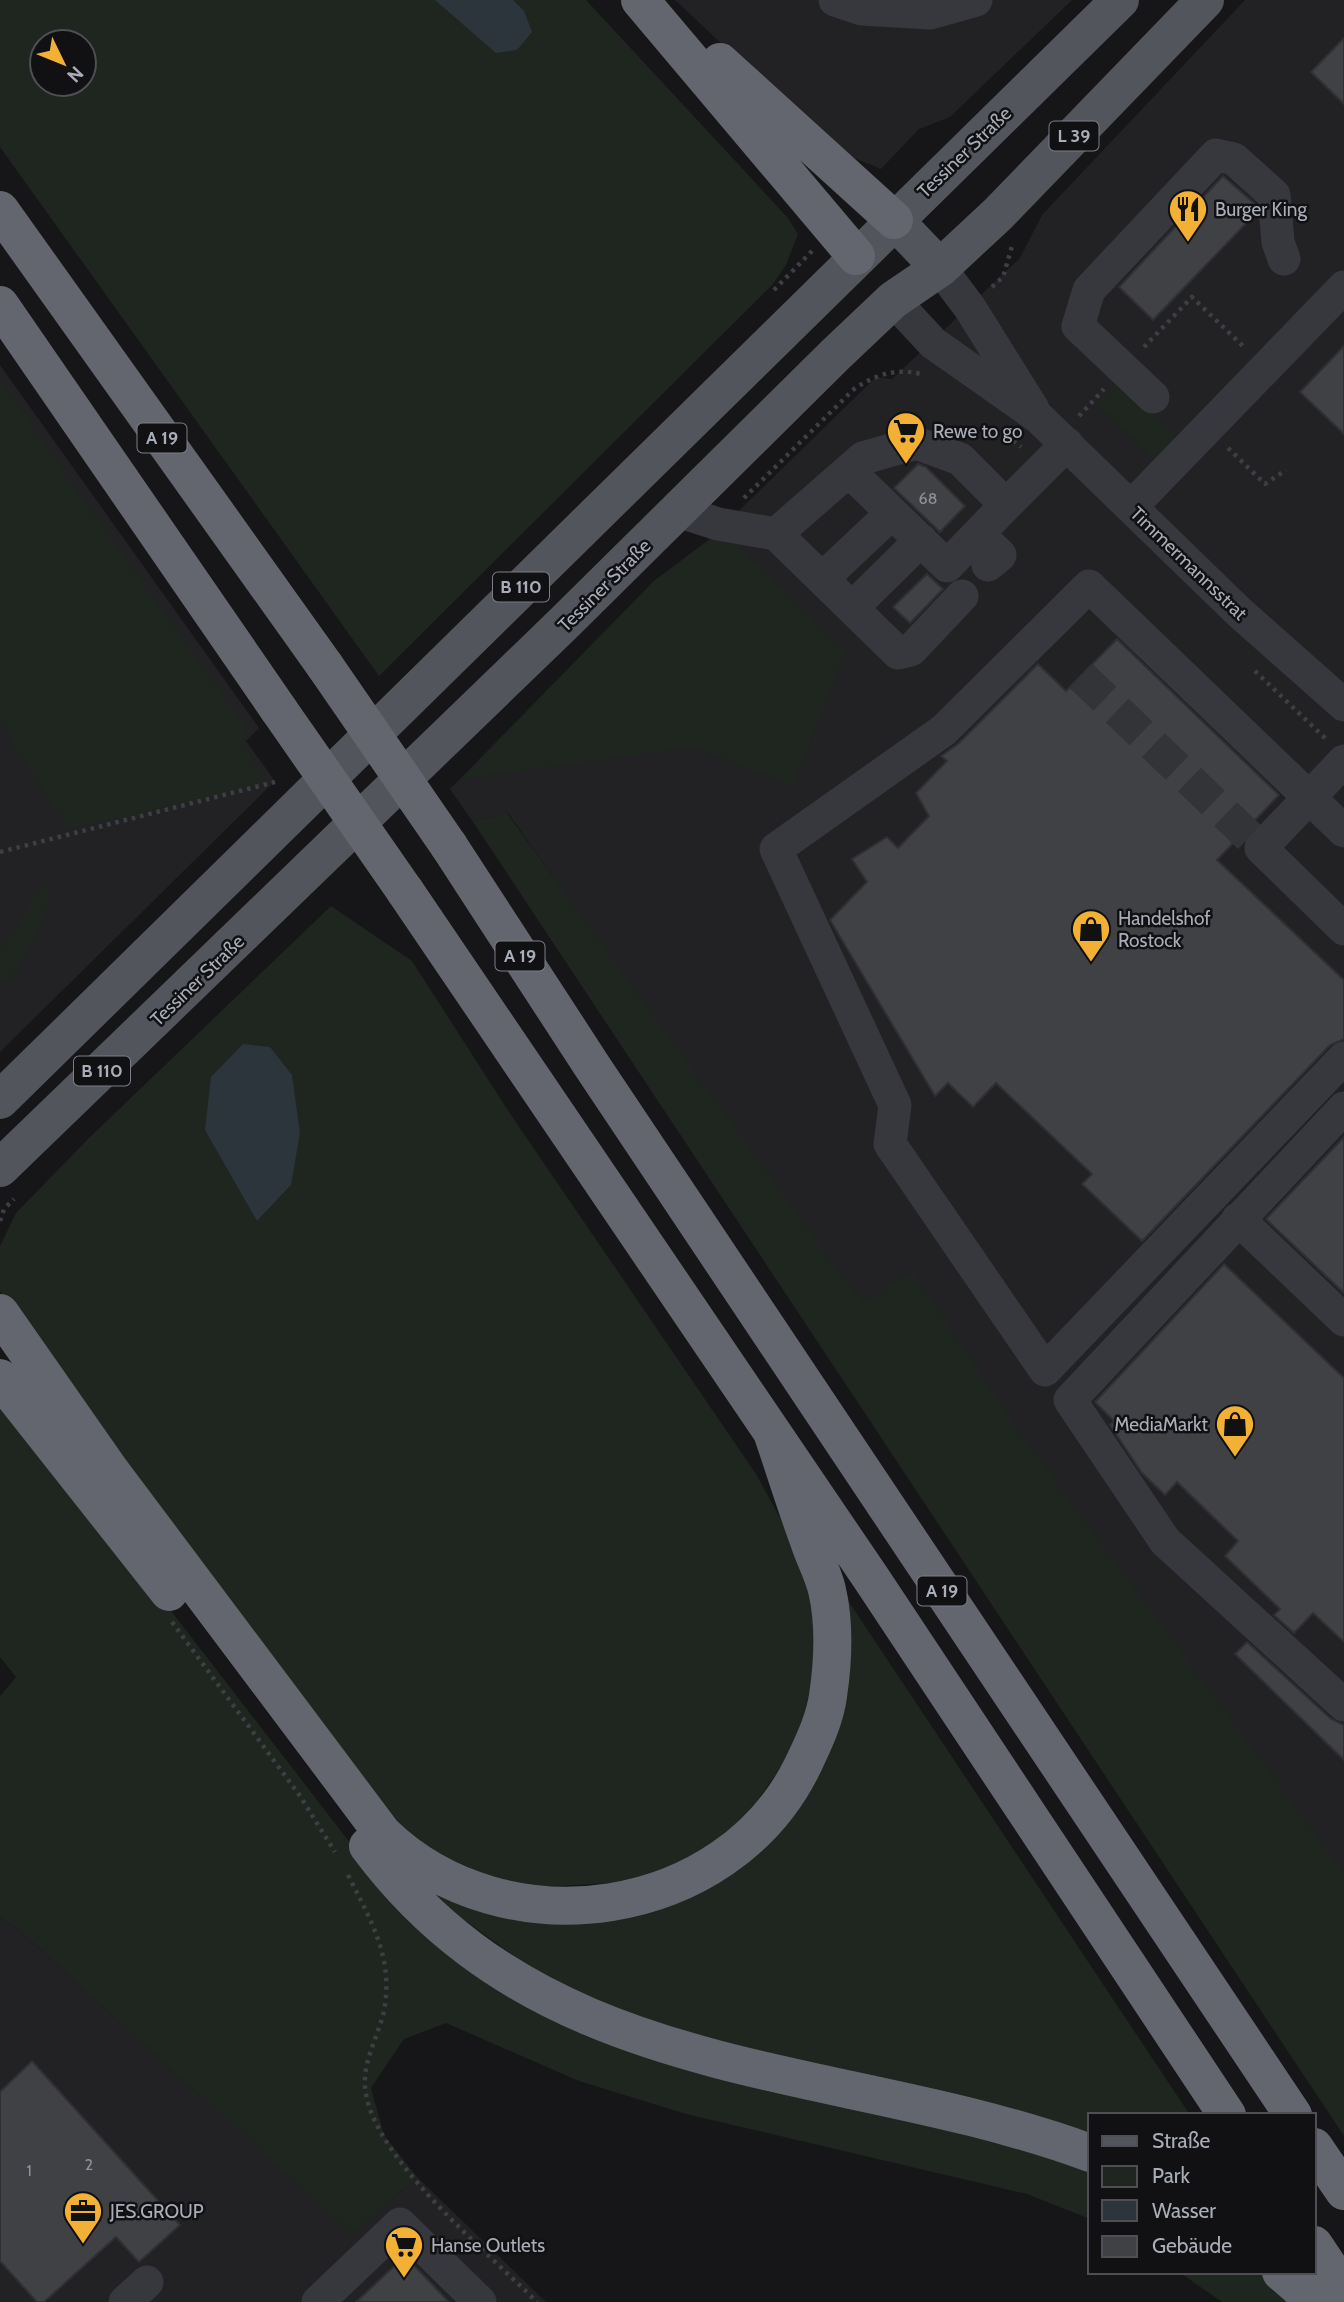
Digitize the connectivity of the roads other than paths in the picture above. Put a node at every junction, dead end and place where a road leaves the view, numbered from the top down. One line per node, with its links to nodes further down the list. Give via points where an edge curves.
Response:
1 (640, 0): 9 (highway)
2 (652, 0): 8 (highway)
3 (835, 0): 4 (street, via 863,9 930,13)
4 (976, 0)
5 (1120, 0): 8 (main road, Tessiner Straße)
6 (1205, 0): 11 (main road, Tessiner Straße / L 39)
7 (0, 210): 45 (highway, A 19, bridge, via 449,846)
8 (894, 220): 9 (main road, Tessiner Straße); 11 (main road, Timmermannsstrat)
9 (856, 256): 13 (main road); 35 (main road, Tessiner Straße / B 110)
10 (1284, 259): 15 (street, via 1274,195 1234,159 1216,155 1089,290 1079,326)
11 (940, 268): 13 (main road, Tessiner Straße / L 39); 16 (street, Timmermannsstrat)
12 (1344, 287): 19 (street)
13 (893, 300): 16 (street, Timmermannsstrat, via 933,343); 20 (main road, Tessiner Straße / B 110)
14 (0, 305): 42 (highway, A 19, bridge)
15 (1153, 397)
16 (1055, 433): 18 (street, via 1043,467); 19 (street, Timmermannsstrat)
17 (849, 471): 18 (street, via 863,458 916,443 960,459); 21 (street); 22 (street)
18 (1006, 505): 23 (street)
19 (1132, 506): 29 (street, Timmermannsstrat, via 1239,612)
20 (678, 511): 22 (street, via 718,524); 37 (main road, Tessiner Straße / B 110)
21 (892, 513): 24 (street); 26 (street)
22 (776, 534): 26 (street)
23 (978, 534): 24 (street, via 940,573); 25 (street, via 1000,555)
24 (921, 540): 28 (street)
25 (988, 565)
26 (822, 579): 28 (street)
27 (962, 596): 28 (street, via 911,650 898,653 890,624)
28 (852, 608)
29 (1344, 705)
30 (1340, 755): 31 (street)
31 (1309, 798): 32 (street); 33 (street, via 1261,848); 34 (street, via 1089,586 944,730 776,849 895,1105 890,1144 1045,1370)
32 (1344, 831)
33 (1344, 929)
34 (1344, 1058)
35 (0, 1100)
36 (1344, 1108): 38 (street)
37 (0, 1168)
38 (1238, 1219): 40 (street); 43 (street, via 1070,1400 1165,1541)
39 (0, 1313): 42 (highway, via 109,1469 383,1834 407,1857 456,1883 508,1901 598,1906 649,1895 695,1876 729,1855 766,1820 794,1783 828,1699 833,1643 827,1590)
40 (1344, 1320)
41 (0, 1378): 47 (highway, via 376,1857 457,1938 534,1990 631,2035 705,2058 1003,2124)
42 (773, 1435): 44 (highway, A 19)
43 (1344, 1705)
44 (1226, 2113)
45 (1292, 2113)
46 (1316, 2150): 48 (highway)
47 (1088, 2152)
48 (1344, 2192)
49 (1316, 2248): 51 (highway)
50 (1283, 2274): 54 (highway)
51 (1344, 2290)
52 (318, 2302): 53 (street, via 400,2224)
53 (480, 2302)
54 (1316, 2302)

